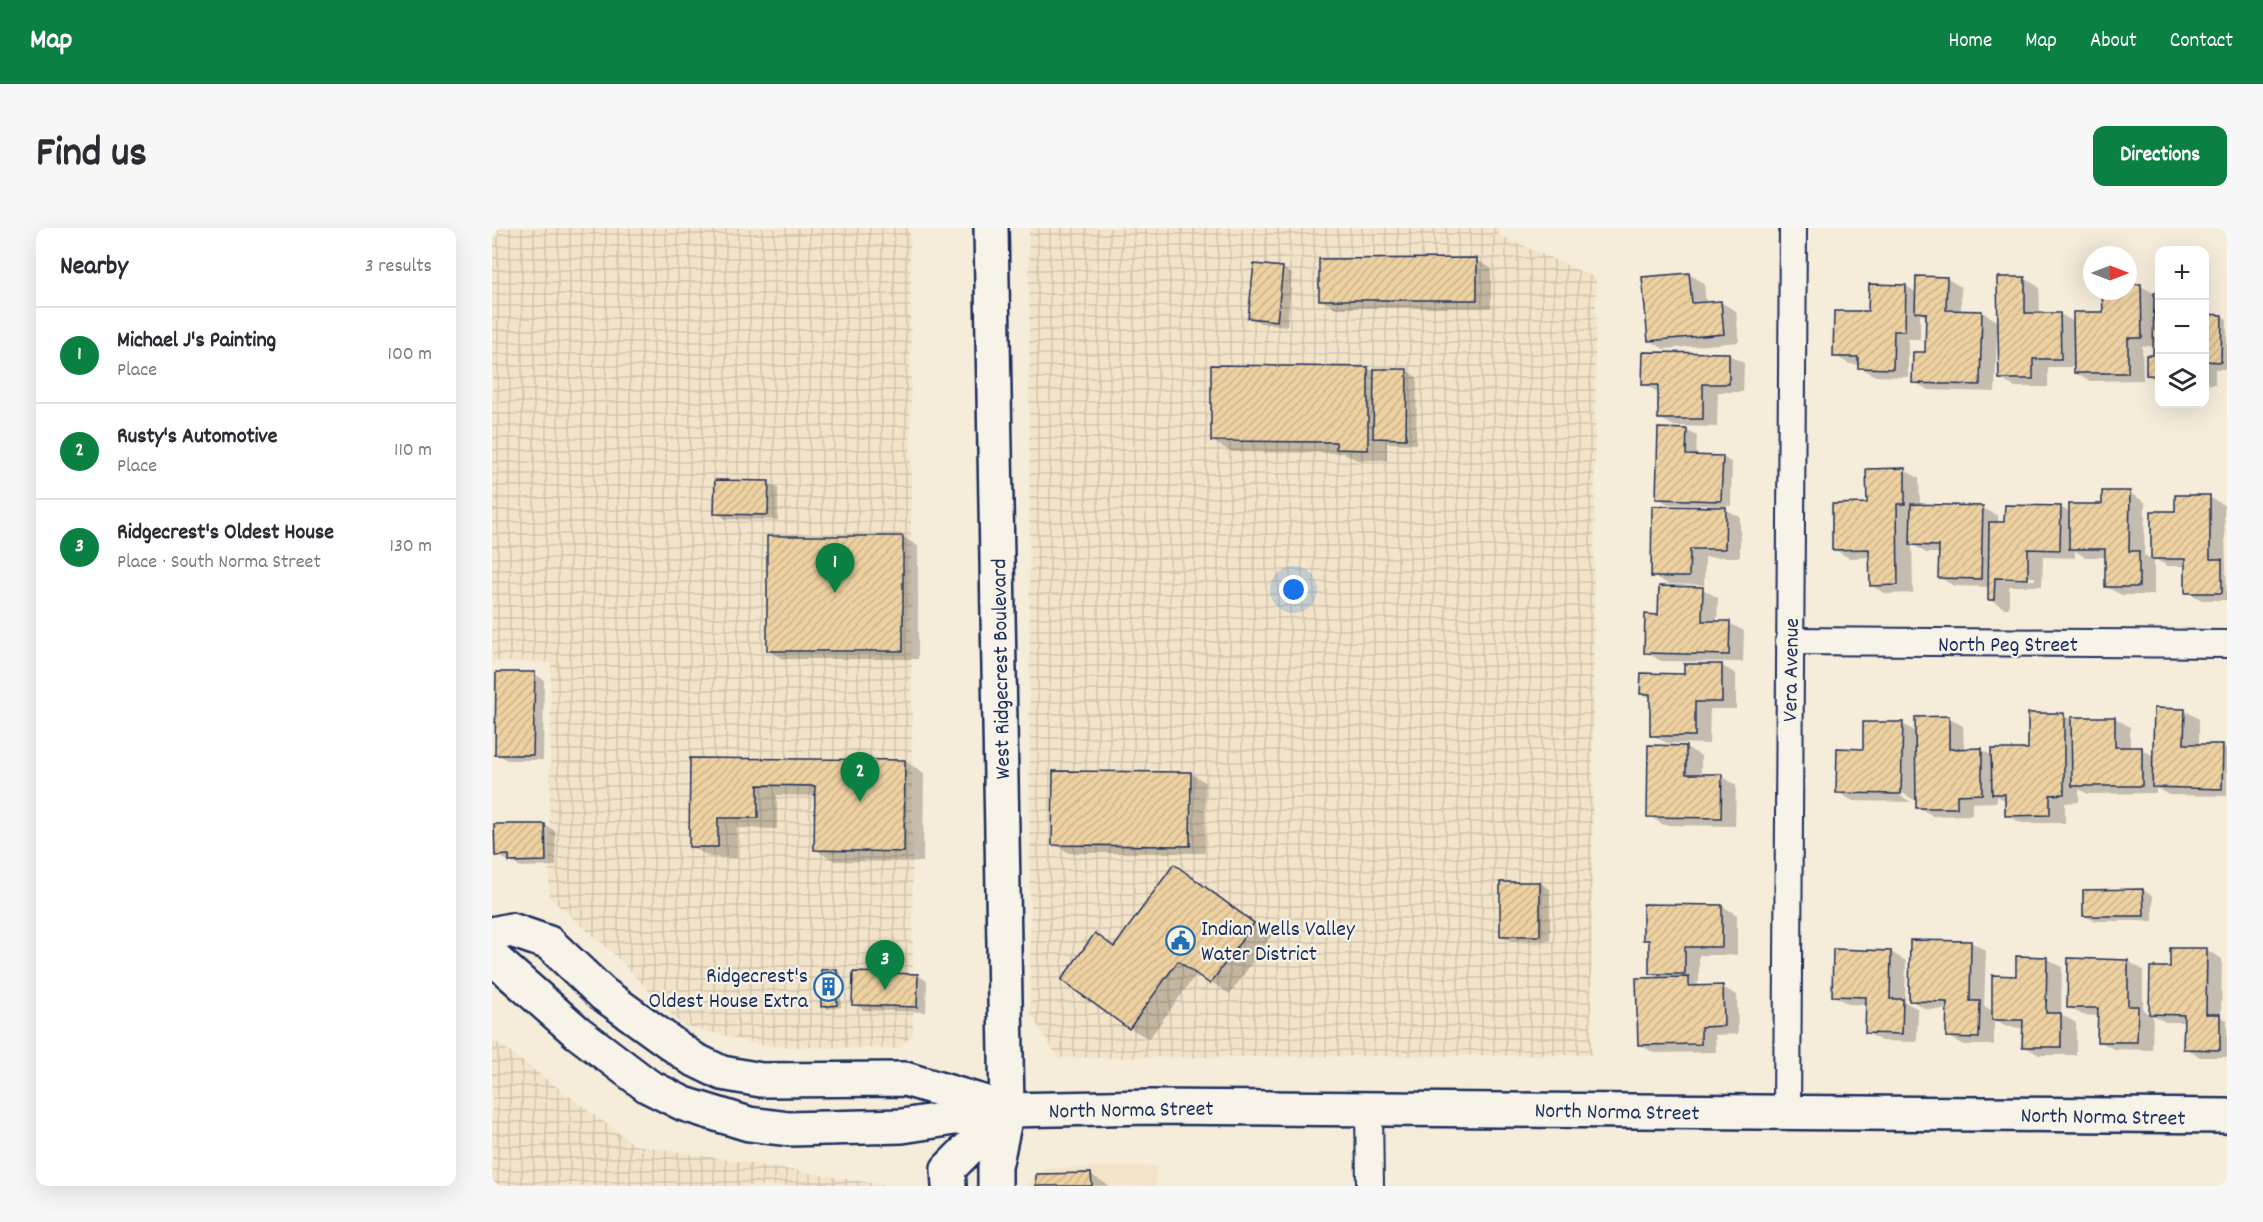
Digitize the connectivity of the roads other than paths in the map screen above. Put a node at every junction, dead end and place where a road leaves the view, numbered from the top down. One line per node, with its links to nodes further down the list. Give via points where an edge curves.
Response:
1 (991, 228): 8 (main road, West Ridgecrest Boulevard)
2 (1793, 228): 3 (street, Vera Avenue)
3 (1789, 641): 4 (street, North Peg Street); 9 (street, Vera Avenue)
4 (2227, 644)
5 (492, 934): 8 (main road, via 511,930 549,943 603,994 693,1059 722,1073 761,1080 905,1079)
6 (492, 957): 8 (main road, via 576,1032 648,1086 684,1104 749,1124 789,1129 902,1126)
7 (1369, 1108): 8 (main road, North Norma Street); 9 (main road, North Norma Street); 13 (street)
8 (1007, 1110): 11 (main road, via 948,1169); 12 (main road, West Ridgecrest Boulevard, via 994,1167)
9 (1787, 1112): 10 (main road, North Norma Street)
10 (2227, 1116)
11 (949, 1186)
12 (995, 1186)
13 (1370, 1186)

